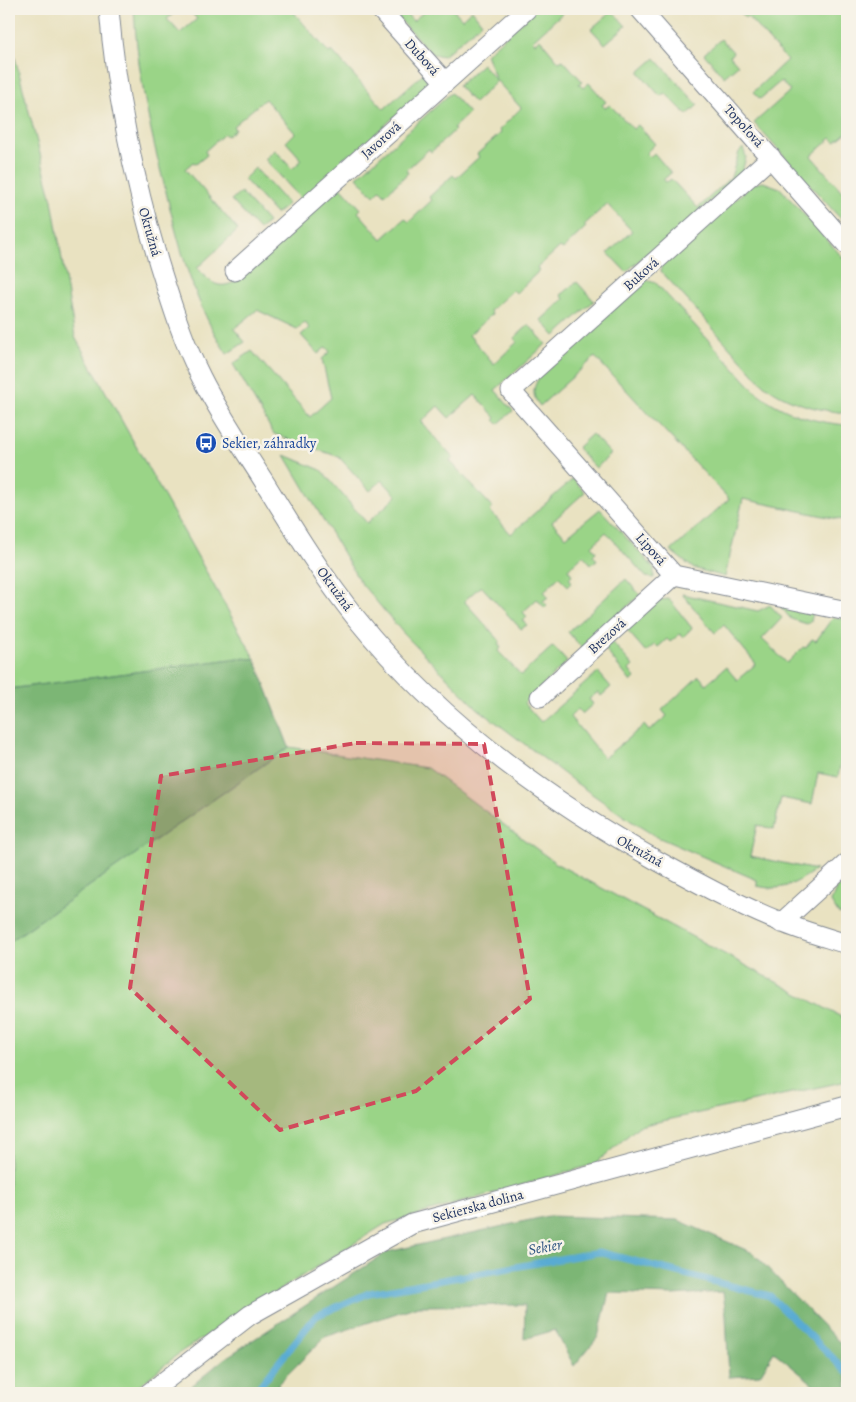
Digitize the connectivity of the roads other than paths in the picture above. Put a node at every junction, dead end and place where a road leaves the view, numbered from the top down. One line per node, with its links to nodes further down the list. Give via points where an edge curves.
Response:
1 (110, 9): 14 (street, Okružná, via 122,116 134,175 187,346 217,406 328,582 356,619 410,678 520,774 611,835 691,880)
2 (380, 9): 5 (street, Dubová)
3 (527, 9): 5 (street, Javorová)
4 (640, 9): 6 (street, Topoľová)
5 (445, 82): 8 (street, Javorová)
6 (771, 156): 7 (street, Topoľová); 9 (street, Buková)
7 (847, 245)
8 (235, 271)
9 (511, 391): 10 (street, Lipová)
10 (674, 575): 11 (street, Lipová); 12 (street, Brezová)
11 (847, 611)
12 (540, 697)
13 (847, 863): 14 (street)
14 (781, 923): 15 (street, Okružná)
15 (847, 944)
16 (847, 1106): 17 (street, Sekierska dolina, via 412,1224 250,1316)
17 (149, 1393)

